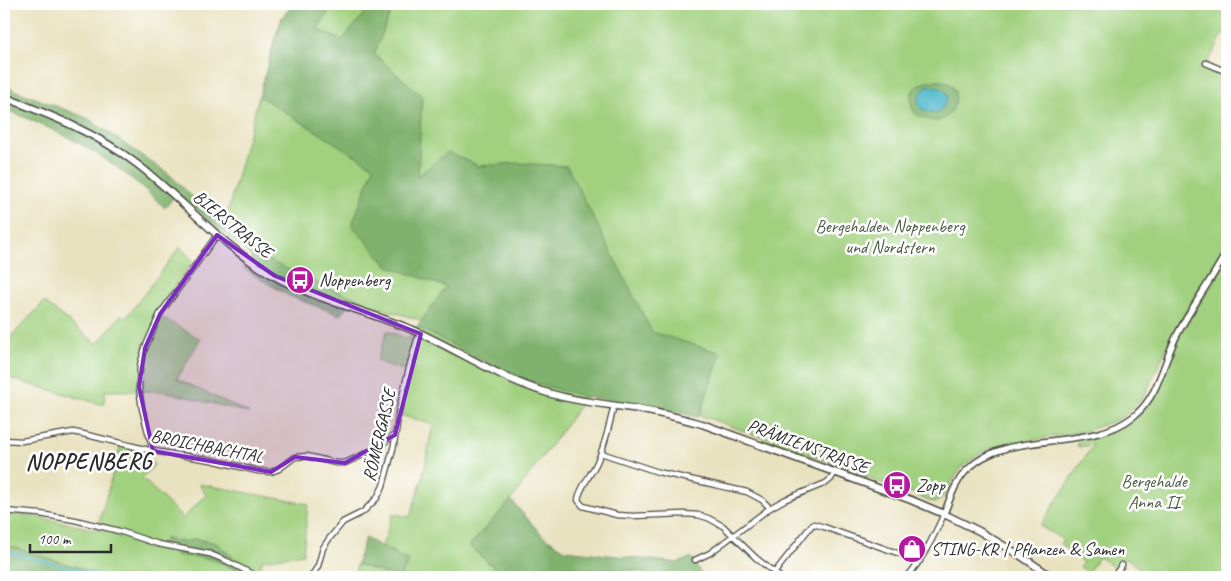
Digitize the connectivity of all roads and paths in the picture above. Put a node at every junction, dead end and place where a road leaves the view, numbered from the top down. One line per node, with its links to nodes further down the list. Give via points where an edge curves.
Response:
1 (1206, 63): 2 (street)
2 (1227, 72)
3 (4, 97): 4 (main road, BIERSTRASSE, via 67,123 114,148 163,185)
4 (217, 235): 6 (main road, BIERSTRASSE, via 275,276); 11 (street, via 160,314 144,348 139,387)
5 (1227, 252): 16 (street, via 1176,336 1157,388 1142,409 1109,430 1010,447 990,454 966,471)
6 (420, 334): 7 (main road, BIERSTRASSE, via 518,383); 9 (street, RÖMERGASSE, via 409,368)
7 (595, 403): 8 (main road, PRÄMIENSTRASSE)
8 (614, 406): 12 (street); 13 (main road, PRÄMIENSTRASSE, via 702,424)
9 (395, 435): 11 (street, BROICHBACHTAL, via 344,463 296,457 271,472); 23 (street, RÖMERGASSE, via 377,498 364,512 343,522 323,548)
10 (4, 440): 11 (street, BROICHBACHTAL, via 73,432)
11 (152, 451)
12 (601, 453): 14 (street, via 658,472 747,492); 17 (street, via 579,495 578,500 583,506 617,515 698,515 718,522)
13 (835, 472): 14 (street, via 826,483); 16 (main road, PRÄMIENSTRASSE)
14 (770, 508): 17 (street)
15 (4, 511): 22 (street, via 75,520 158,544 210,554)
16 (944, 514): 19 (street); 26 (main road, PRÄMIENSTRASSE, via 1022,556)
17 (734, 535): 18 (street); 21 (street)
18 (695, 560)
19 (920, 561): 21 (street, via 814,524); 25 (street)
20 (1122, 565): 27 (street)
21 (775, 572): 24 (street)
22 (258, 577)
23 (311, 577)
24 (780, 577)
25 (907, 577)
26 (1052, 577)
27 (1113, 577)

